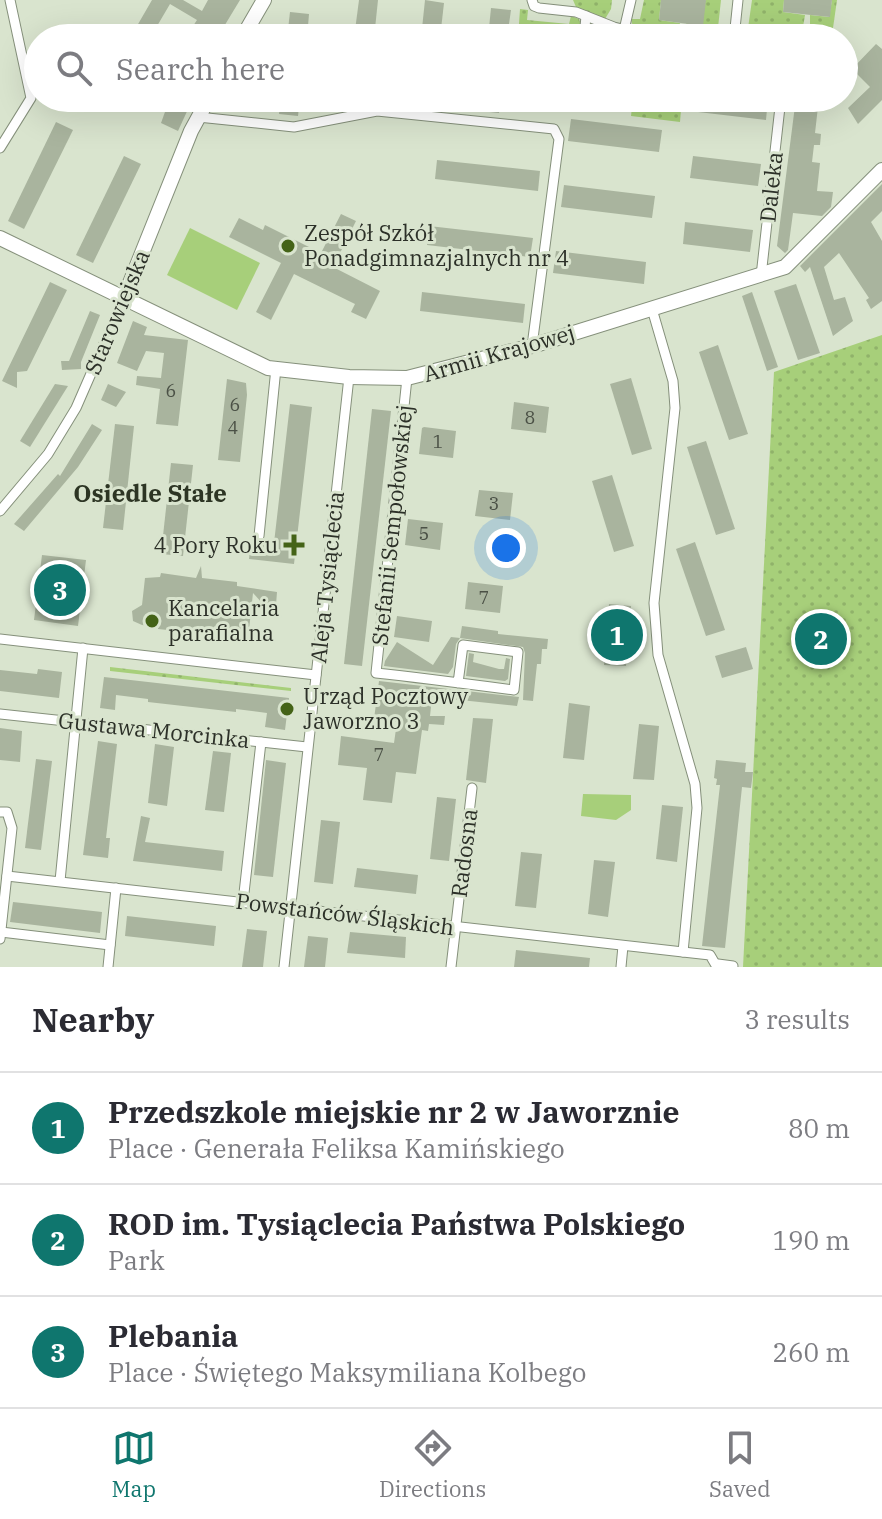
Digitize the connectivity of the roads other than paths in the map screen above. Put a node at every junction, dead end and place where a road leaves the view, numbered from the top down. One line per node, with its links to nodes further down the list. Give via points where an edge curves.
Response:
1 (10, 0): 12 (street)
2 (264, 0): 7 (street)
3 (532, 0): 6 (street, via 539,8)
4 (631, 0): 10 (street)
5 (738, 0): 11 (street)
6 (586, 16): 8 (street); 9 (street)
7 (250, 24)
8 (585, 24)
9 (608, 24)
10 (625, 24)
11 (735, 24)
12 (24, 65)
13 (24, 109): 19 (street)
14 (201, 112): 18 (street, Starowiejska)
15 (372, 112): 18 (street, via 294,127)
16 (387, 112): 25 (street, via 554,129 559,139)
17 (779, 112): 22 (street, Daleka)
18 (198, 117): 23 (street, Starowiejska)
19 (0, 148)
20 (882, 170): 22 (street, Armii Krajowej, via 785,267)
21 (0, 238): 23 (street, Armii Krajowej)
22 (761, 276): 24 (street, Armii Krajowej)
23 (124, 298): 26 (street, Armii Krajowej); 29 (street, Starowiejska, via 76,408 48,454)
24 (652, 309): 25 (street, Armii Krajowej); 51 (street, via 673,381 675,408 655,631 697,808)
25 (532, 346): 28 (street, Armii Krajowej)
26 (276, 368): 27 (street, Armii Krajowej); 30 (street)
27 (349, 377): 28 (street, Armii Krajowej); 33 (street, Aleja Tysiąclecia)
28 (407, 378): 34 (street, Stefanii Sempołowskiej, via 376,673)
29 (0, 511)
30 (259, 536)
31 (0, 639): 32 (street)
32 (83, 648): 33 (street); 36 (street)
33 (316, 675): 38 (street, Aleja Tysiąclecia)
34 (458, 683): 34 (street, via 514,690 518,652 463,645)
35 (0, 714): 36 (street, Gustawa Morcinka)
36 (76, 722): 37 (street, Gustawa Morcinka); 42 (street)
37 (261, 742): 38 (street, Gustawa Morcinka); 44 (street)
38 (307, 747): 45 (street, Aleja Tysiąclecia)
39 (472, 788): 46 (street, Radosna)
40 (0, 812): 41 (street, via 7,812 12,828)
41 (7, 876): 42 (street, Powstańców Śląskich); 47 (street)
42 (60, 881): 43 (street, Powstańców Śląskich)
43 (116, 888): 44 (street, Powstańców Śląskich); 49 (street)
44 (243, 902): 45 (street, Powstańców Śląskich)
45 (290, 907): 46 (street, Powstańców Śląskich); 55 (street, Aleja Tysiąclecia)
46 (455, 926): 50 (street, Powstańców Śląskich); 56 (street, Radosna)
47 (1, 932): 48 (street); 49 (street)
48 (0, 939)
49 (110, 945): 54 (street)
50 (623, 946): 51 (street, Powstańców Śląskich); 57 (street)
51 (683, 952): 52 (street, Powstańców Śląskich, via 710,955)
52 (718, 966): 53 (street, Powstańców Śląskich)
53 (733, 966)
54 (108, 967)
55 (284, 967)
56 (451, 967)
57 (621, 967)

